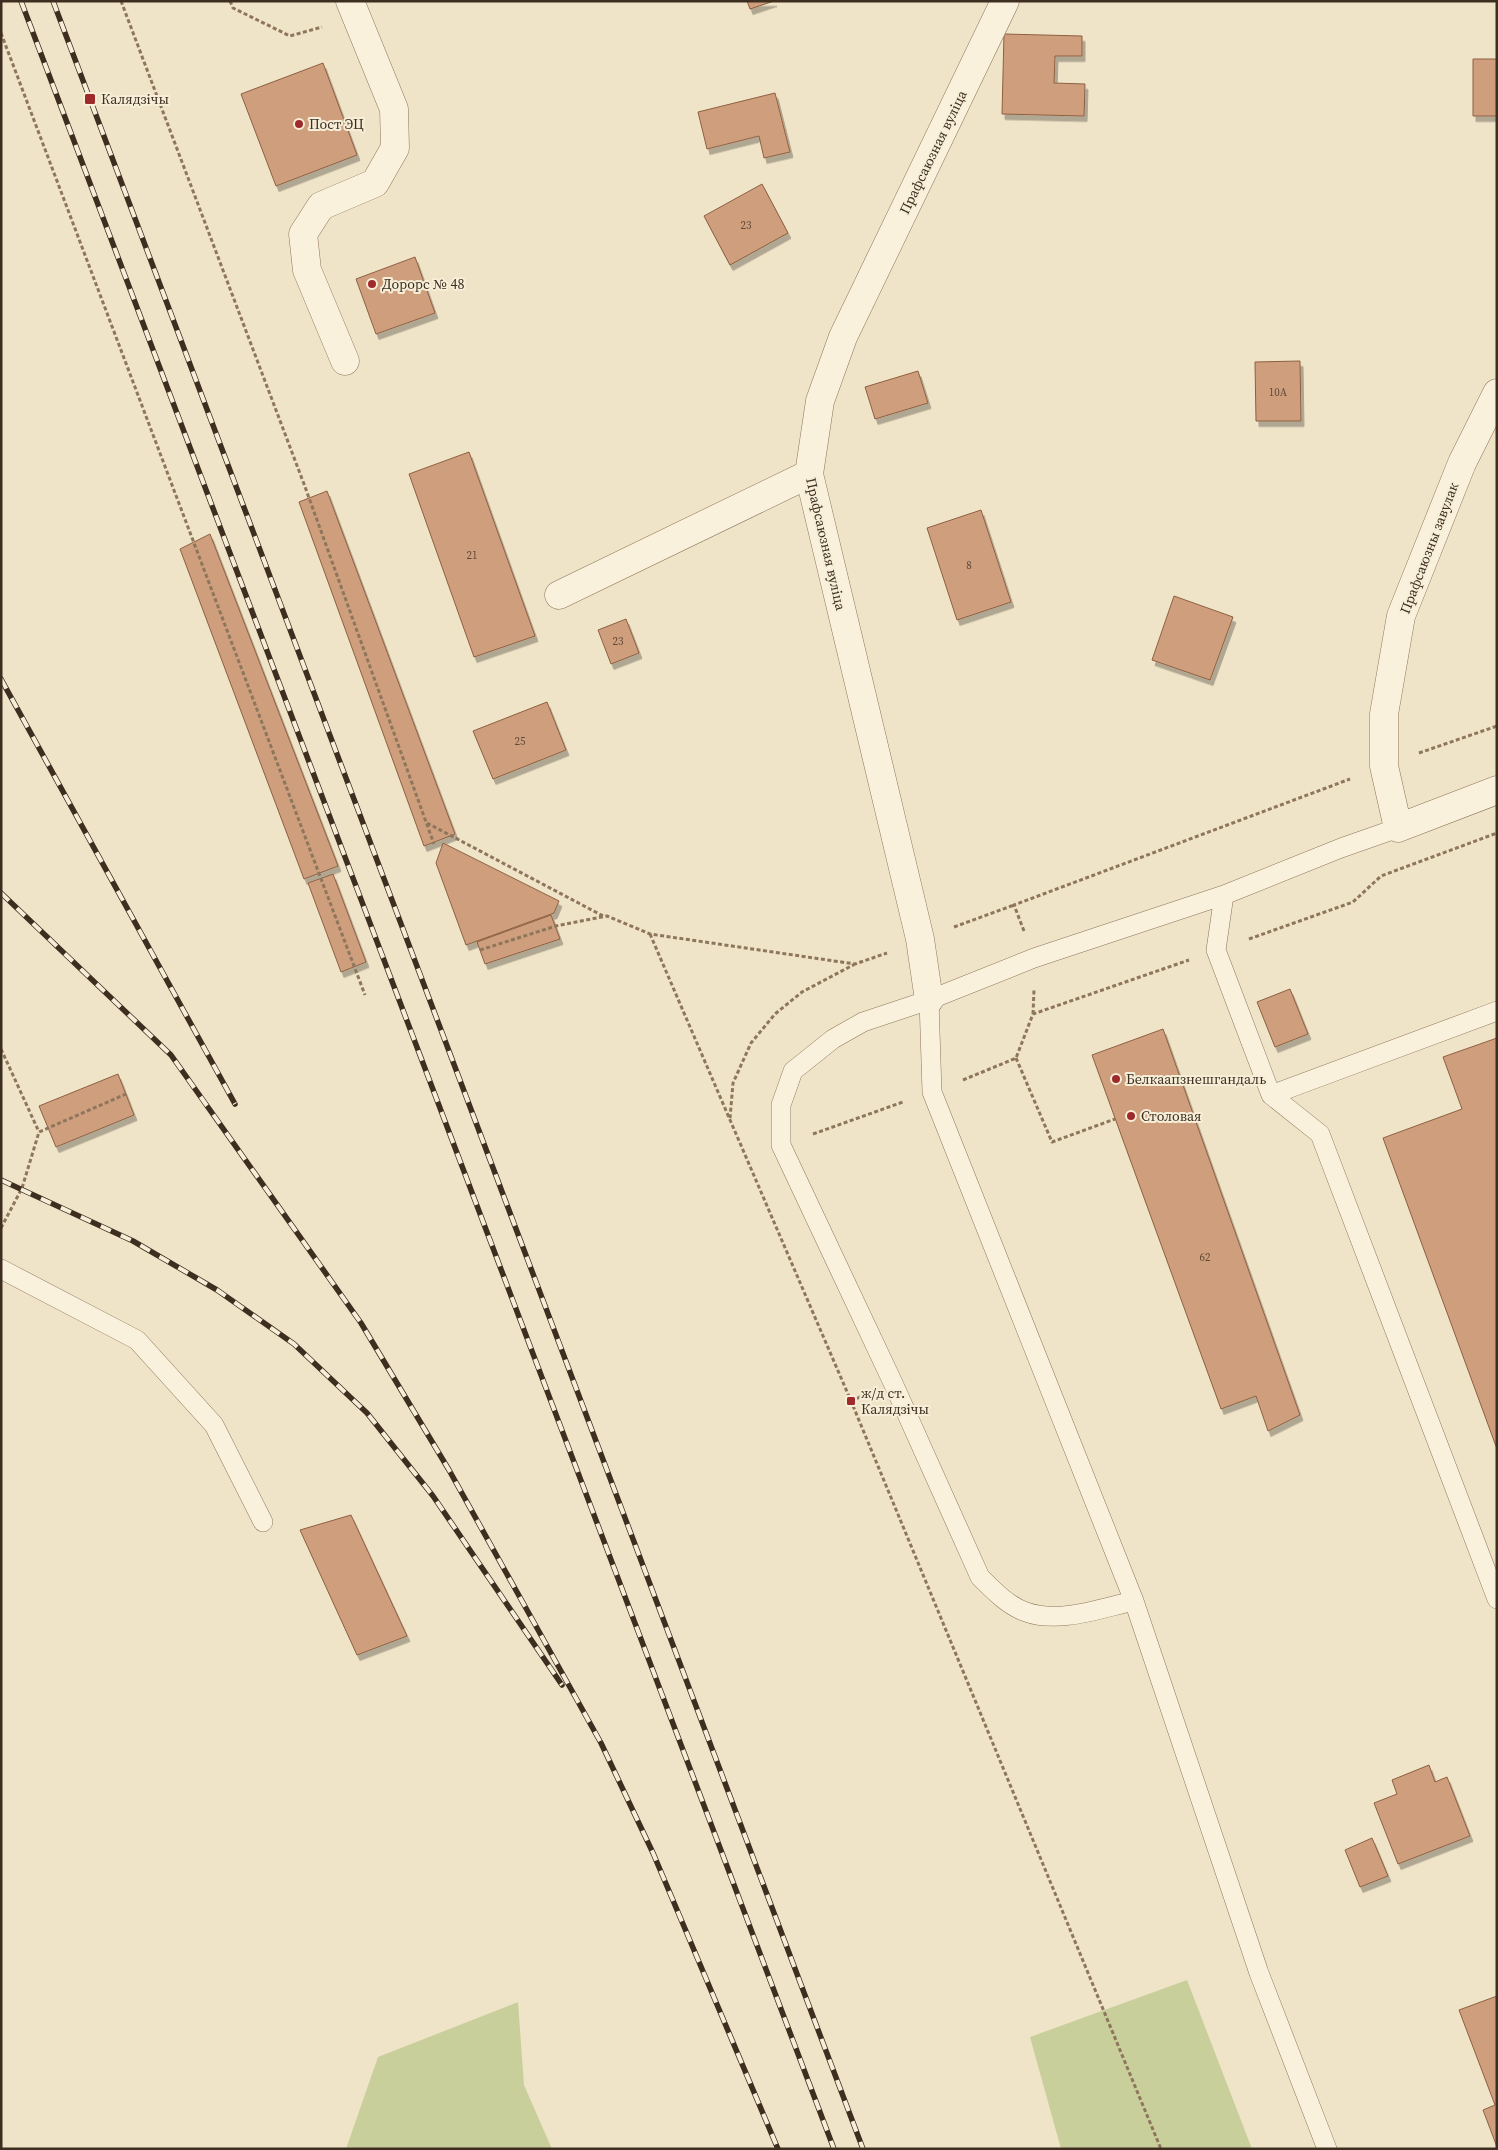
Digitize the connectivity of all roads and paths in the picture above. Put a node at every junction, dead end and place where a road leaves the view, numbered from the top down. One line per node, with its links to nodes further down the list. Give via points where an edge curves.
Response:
1 (121, 1): 13 (path, via 304,484)
2 (230, 1): 4 (path, via 233,8 290,36)
3 (1005, 1): 8 (street, Прафсаюзная вуліца, via 843,337 820,401)
4 (352, 9): 6 (street, via 394,109 395,148 375,183 321,206 303,234 307,270)
5 (1, 33): 26 (path)
6 (345, 361)
7 (1497, 393): 11 (street, Прафсаюзны завулак, via 1462,463 1401,616 1384,714)
8 (809, 474): 9 (street); 21 (street, Прафсаюзная вуліца)
9 (559, 595)
10 (1497, 726): 11 (path)
11 (1384, 766): 14 (street, Прафсаюзны завулак); 18 (path)
12 (1497, 790): 14 (street)
13 (426, 823): 16 (path); 19 (path)
14 (1398, 828): 17 (lane)
15 (1497, 833): 23 (path, via 1381,876 1353,902)
16 (434, 844)
17 (1224, 895): 23 (lane); 24 (lane)
18 (1014, 905): 21 (path); 24 (path)
19 (605, 917): 20 (path); 22 (path, via 556,926)
20 (650, 934): 25 (path); 35 (path)
21 (920, 939): 25 (path); 27 (street, Прафсаюзная вуліца)
22 (480, 950)
23 (1216, 950): 29 (path); 34 (lane)
24 (1034, 958): 27 (lane); 29 (path)
25 (855, 964): 35 (path, via 802,992 775,1014 751,1042 733,1083)
26 (365, 995)
27 (929, 1000): 32 (lane); 38 (lane, via 863,1022 833,1039 793,1071 781,1106)
28 (1497, 1011): 34 (lane)
29 (1033, 1014): 31 (path)
30 (1, 1049): 37 (path)
31 (1016, 1058): 32 (path); 36 (path, via 1052,1142)
32 (932, 1092): 38 (path); 44 (lane)
33 (126, 1094): 37 (path)
34 (1271, 1095): 43 (lane, via 1320,1134)
35 (730, 1118): 39 (path)
36 (1114, 1119)
37 (39, 1132): 40 (path, via 22,1188)
38 (781, 1145): 39 (path); 44 (lane, via 894,1382 980,1577 1000,1597 1026,1612 1055,1616)
39 (747, 1160): 45 (path, via 851,1401)
40 (1, 1228)
41 (1, 1269): 42 (lane, via 137,1340 214,1425)
42 (263, 1522)
43 (1497, 1599)
44 (1134, 1602): 46 (lane, via 1259,1973)
45 (1161, 2149)
46 (1326, 2149)

